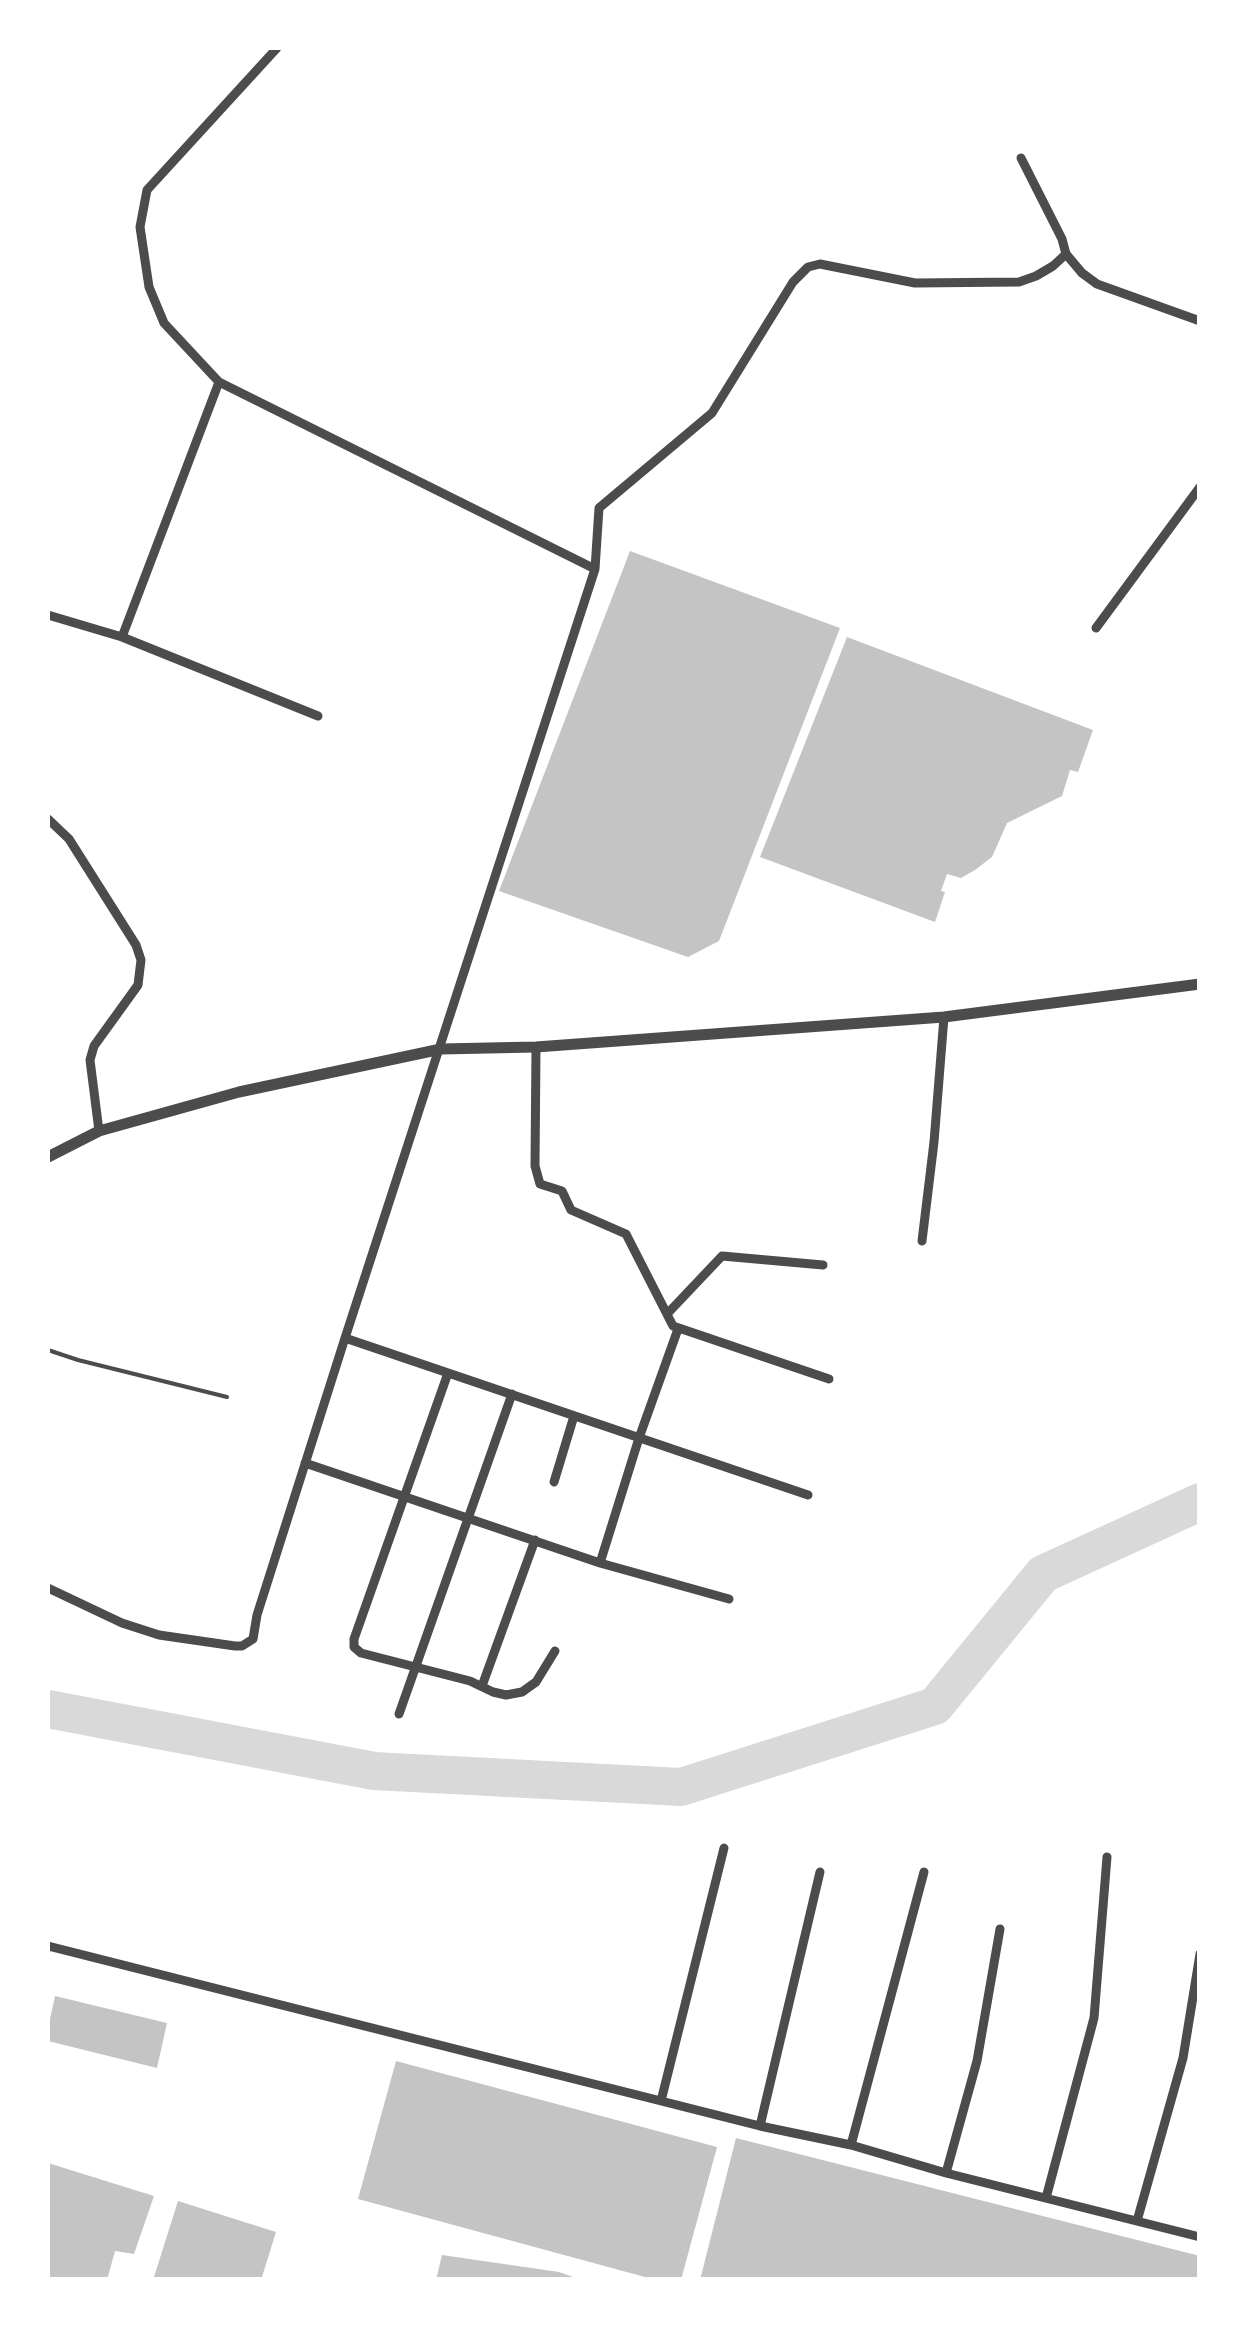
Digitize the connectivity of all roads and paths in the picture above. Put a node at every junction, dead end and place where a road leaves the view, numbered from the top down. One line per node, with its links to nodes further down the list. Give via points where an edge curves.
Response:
1 (277, 48): 5 (street, via 147,190 140,227 164,324)
2 (1021, 158): 3 (street)
3 (1066, 254): 4 (street, via 1097,284); 7 (street, via 1018,282 915,283 820,264 808,268 792,282 712,413 599,508)
4 (1200, 321)
5 (219, 382): 7 (street); 10 (street)
6 (1200, 487): 9 (street)
7 (595, 569): 16 (street)
8 (48, 615): 10 (street)
9 (1096, 628)
10 (122, 637): 11 (street)
11 (318, 716)
12 (48, 819): 17 (street, via 68,839 141,960 138,986 90,1060)
13 (1200, 984): 14 (street)
14 (944, 1017): 15 (street); 19 (street)
15 (536, 1047): 16 (street); 21 (street, via 540,1184 562,1191 572,1210 626,1234)
16 (441, 1048): 17 (street, via 239,1092); 23 (street)
17 (99, 1132): 18 (street)
18 (48, 1157)
19 (922, 1241)
20 (823, 1265): 21 (street, via 722,1256)
21 (668, 1313): 22 (street)
22 (678, 1329): 26 (street); 30 (street)
23 (345, 1338): 25 (street); 31 (street)
24 (48, 1350): 28 (lane)
25 (448, 1373): 27 (street); 34 (street)
26 (829, 1379)
27 (512, 1394): 29 (street); 35 (street)
28 (227, 1397)
29 (574, 1416): 30 (street); 32 (street)
30 (639, 1438): 33 (street); 37 (street)
31 (306, 1463): 34 (street); 38 (street, via 249,1643 159,1635)
32 (554, 1482)
33 (808, 1495)
34 (406, 1496): 35 (street); 41 (street, via 354,1647)
35 (469, 1518): 36 (street); 41 (street)
36 (534, 1540): 37 (street); 42 (street)
37 (600, 1563): 39 (street)
38 (48, 1588)
39 (729, 1598)
40 (555, 1651): 42 (street, via 522,1692 506,1695)
41 (417, 1665): 42 (street); 43 (street)
42 (482, 1686)
43 (400, 1714)
44 (724, 1848): 51 (street)
45 (1107, 1858): 55 (street, via 1094,2018)
46 (820, 1872): 52 (street)
47 (924, 1872): 53 (street)
48 (1000, 1928): 54 (street, via 977,2061)
49 (48, 1946): 51 (street)
50 (1200, 1954): 56 (street, via 1182,2058)
51 (661, 2101): 52 (street)
52 (760, 2126): 53 (street)
53 (851, 2145): 54 (street)
54 (946, 2173): 55 (street)
55 (1046, 2198): 56 (street)
56 (1137, 2221): 57 (street)
57 (1200, 2237)

